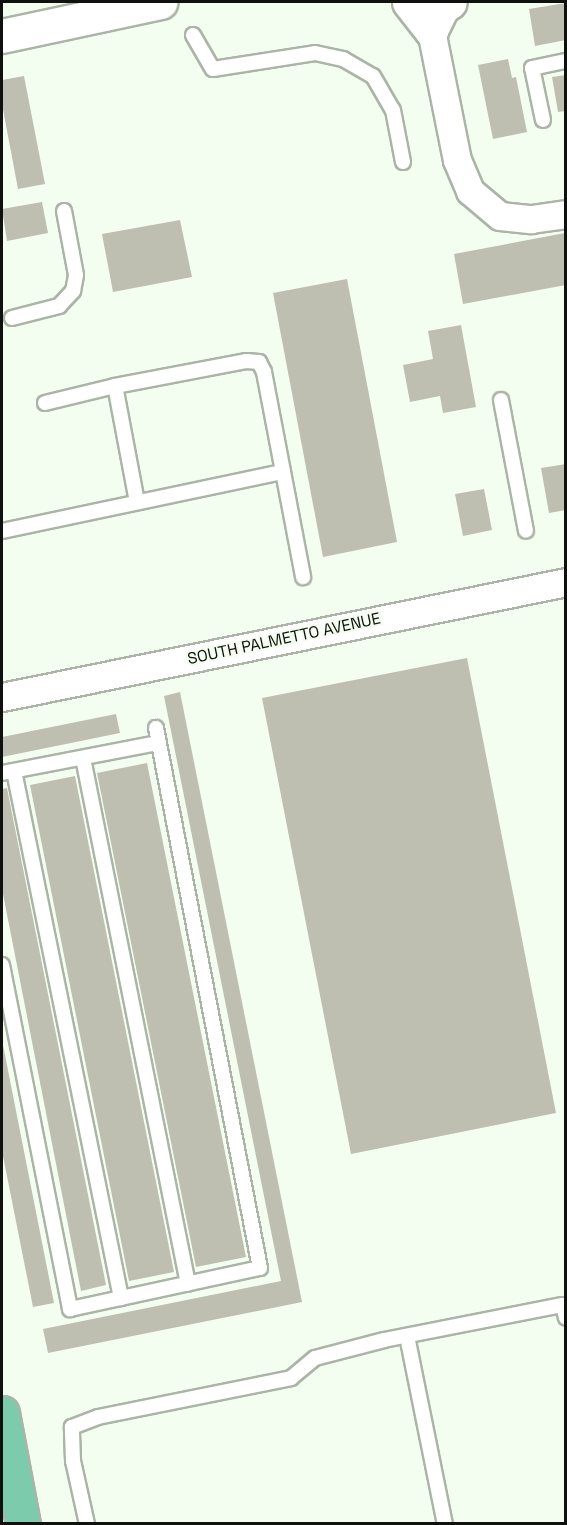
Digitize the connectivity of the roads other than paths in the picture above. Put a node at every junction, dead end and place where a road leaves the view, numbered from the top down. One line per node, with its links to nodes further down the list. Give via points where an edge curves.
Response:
1 (160, 2): 6 (main road)
2 (409, 2): 4 (main road)
3 (450, 2): 4 (main road, via 442,8)
4 (431, 30): 11 (street, via 457,160 470,191 501,216 531,219)
5 (193, 35): 9 (lane, via 213,69 315,52 343,59 373,76 393,110)
6 (2, 36)
7 (566, 61): 8 (lane, via 532,68)
8 (543, 120)
9 (403, 162)
10 (64, 211): 12 (lane, via 76,275 73,291 59,306)
11 (566, 214)
12 (12, 318)
13 (115, 386): 15 (lane); 16 (lane, via 246,361 259,362); 17 (lane)
14 (501, 400): 19 (lane)
15 (45, 403)
16 (284, 471): 17 (lane); 20 (lane)
17 (137, 502): 18 (lane)
18 (2, 531)
19 (526, 531)
20 (303, 577)
21 (566, 582): 22 (street, SOUTH PALMETTO AVENUE)
22 (2, 697)
23 (156, 728): 24 (lane)
24 (158, 743): 25 (lane); 28 (lane, via 260,1268)
25 (83, 758): 26 (lane); 28 (lane)
26 (8, 772): 29 (lane)
27 (2, 965): 29 (lane, via 70,1309)
28 (188, 1284): 29 (lane)
29 (121, 1298)
30 (566, 1318): 31 (lane, via 563,1305)
31 (408, 1336): 34 (lane, via 315,1358 291,1378 98,1417 72,1427 73,1461); 35 (lane)
32 (2, 1413): 33 (main road)
33 (23, 1524)
34 (87, 1524)
35 (445, 1524)

